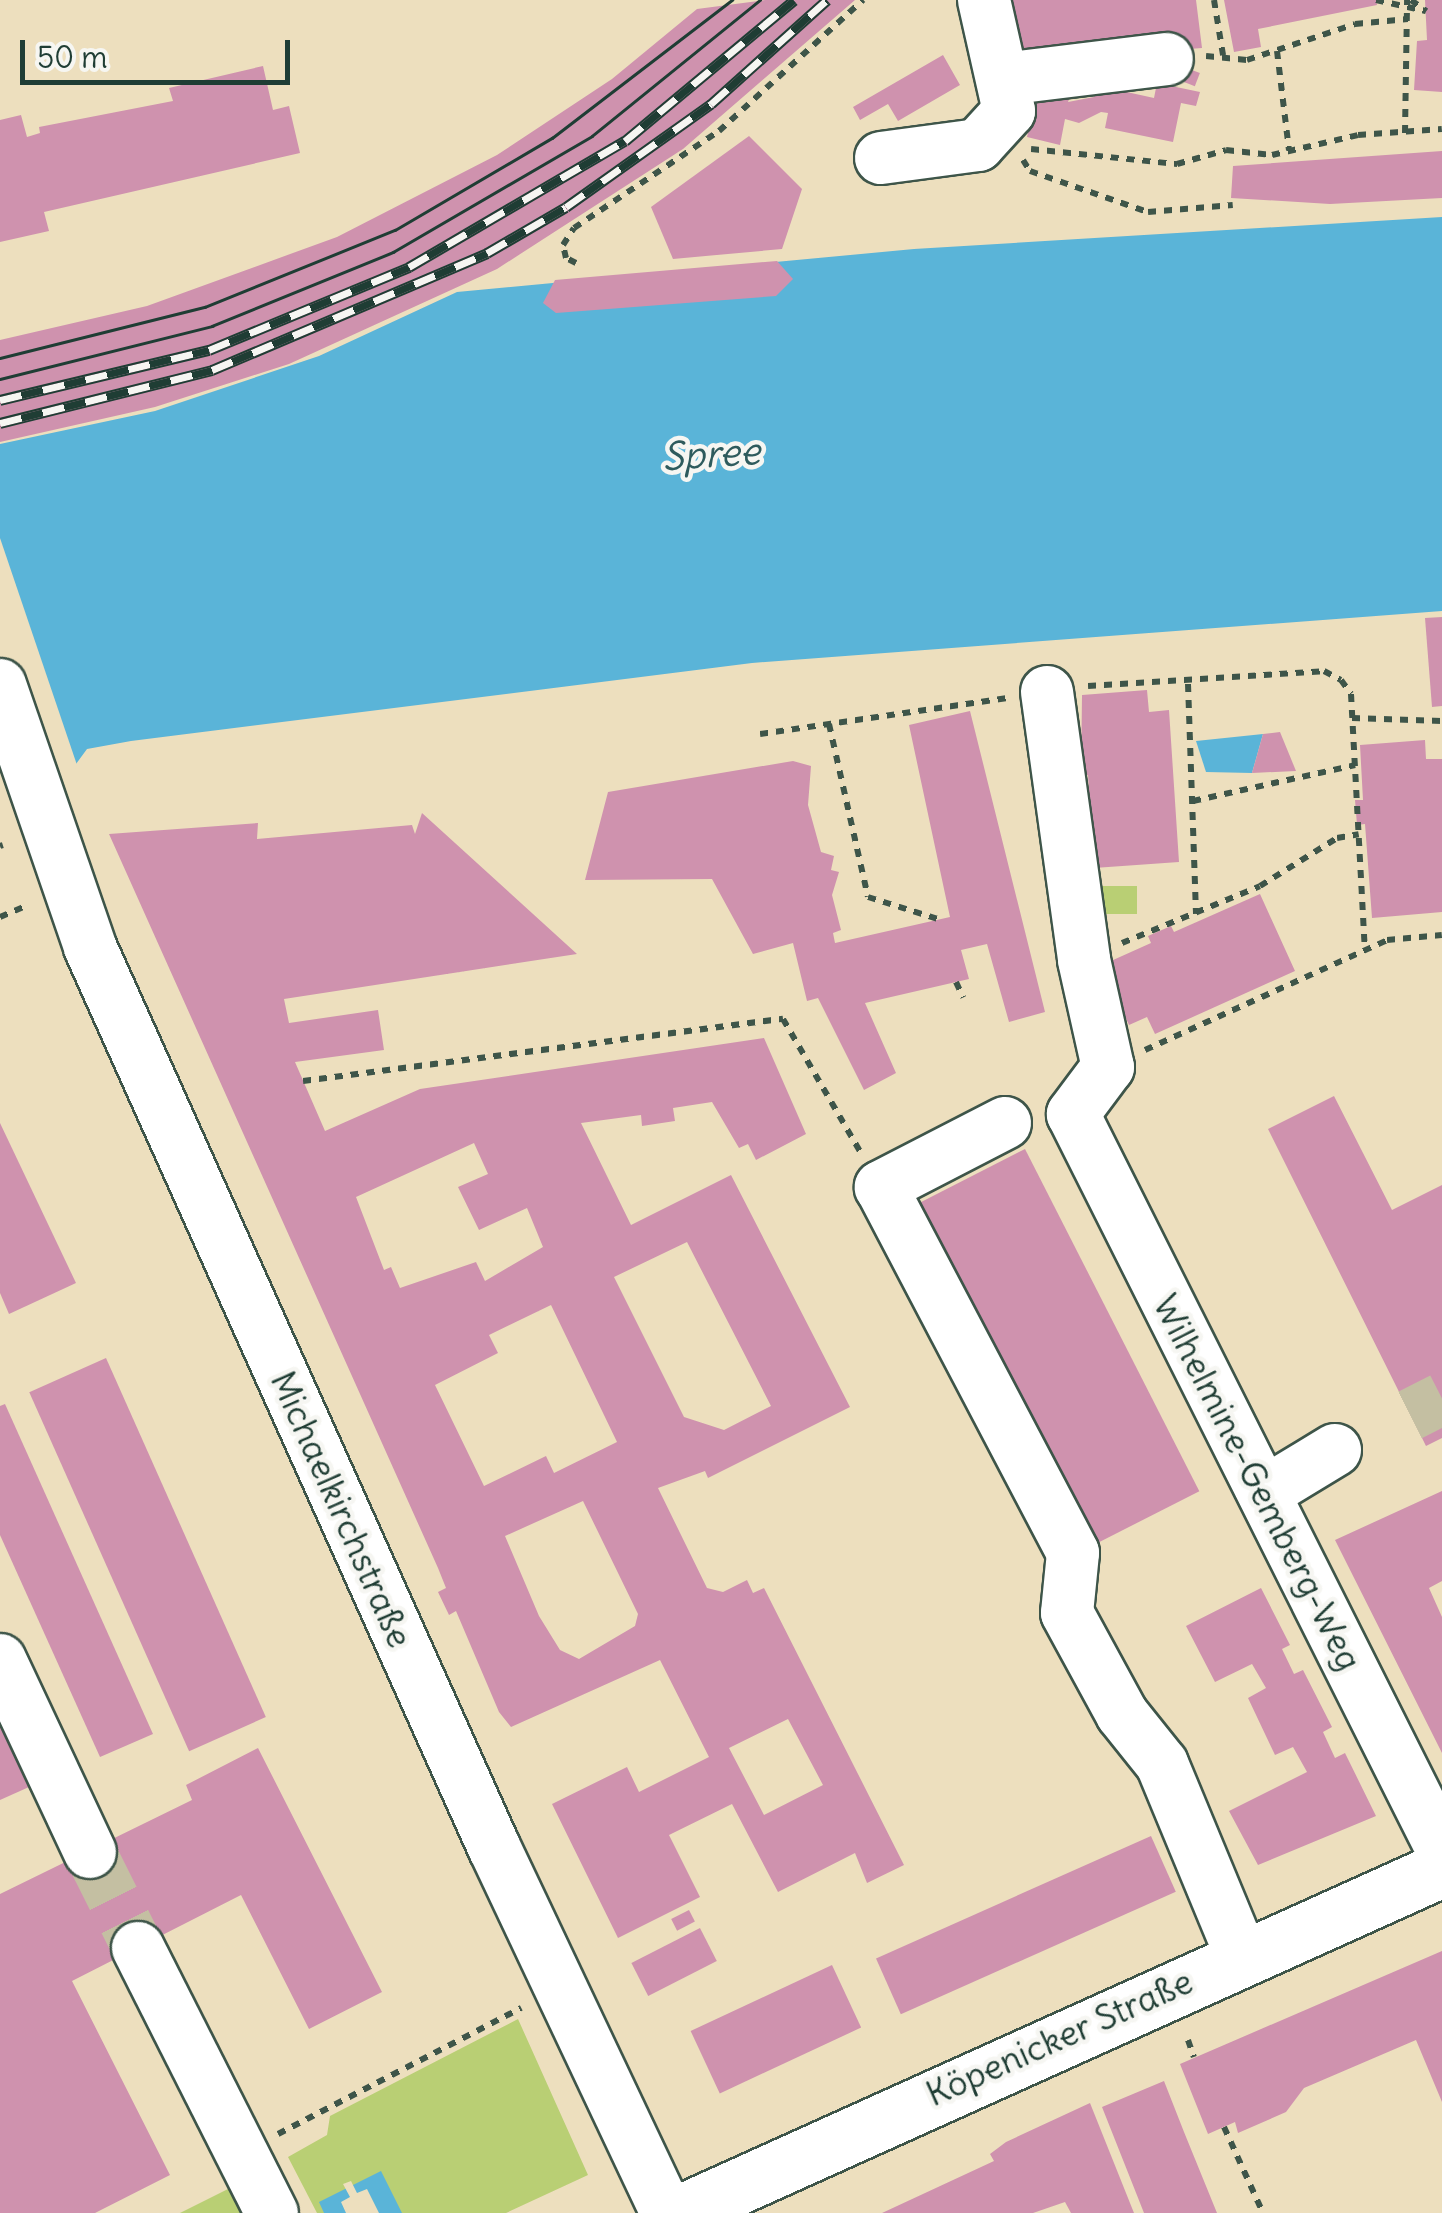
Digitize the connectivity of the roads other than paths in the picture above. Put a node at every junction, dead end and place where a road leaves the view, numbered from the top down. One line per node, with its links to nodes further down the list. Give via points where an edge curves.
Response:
1 (984, 0): 3 (street)
2 (1167, 60): 3 (street)
3 (1004, 78): 4 (street, via 1009,110 978,144)
4 (881, 158)
5 (0, 684): 17 (street, Michaelkirchstraße, via 90,947 494,1847)
6 (1048, 692): 9 (street, Wilhelmine-Gemberg-Weg, via 1084,960 1108,1068 1073,1114)
7 (1006, 1124): 15 (street, via 880,1186 1073,1552 1067,1613 1122,1714 1152,1745)
8 (1335, 1450): 9 (street)
9 (1264, 1493): 11 (street, Wilhelmine-Gemberg-Weg)
10 (0, 1660): 12 (street)
11 (1442, 1849)
12 (90, 1852)
13 (1442, 1869): 15 (main road, Köpenicker Straße)
14 (138, 1948): 16 (street)
15 (1240, 1955): 18 (main road, Köpenicker Straße)
16 (272, 2213)
17 (667, 2213)
18 (679, 2213)

